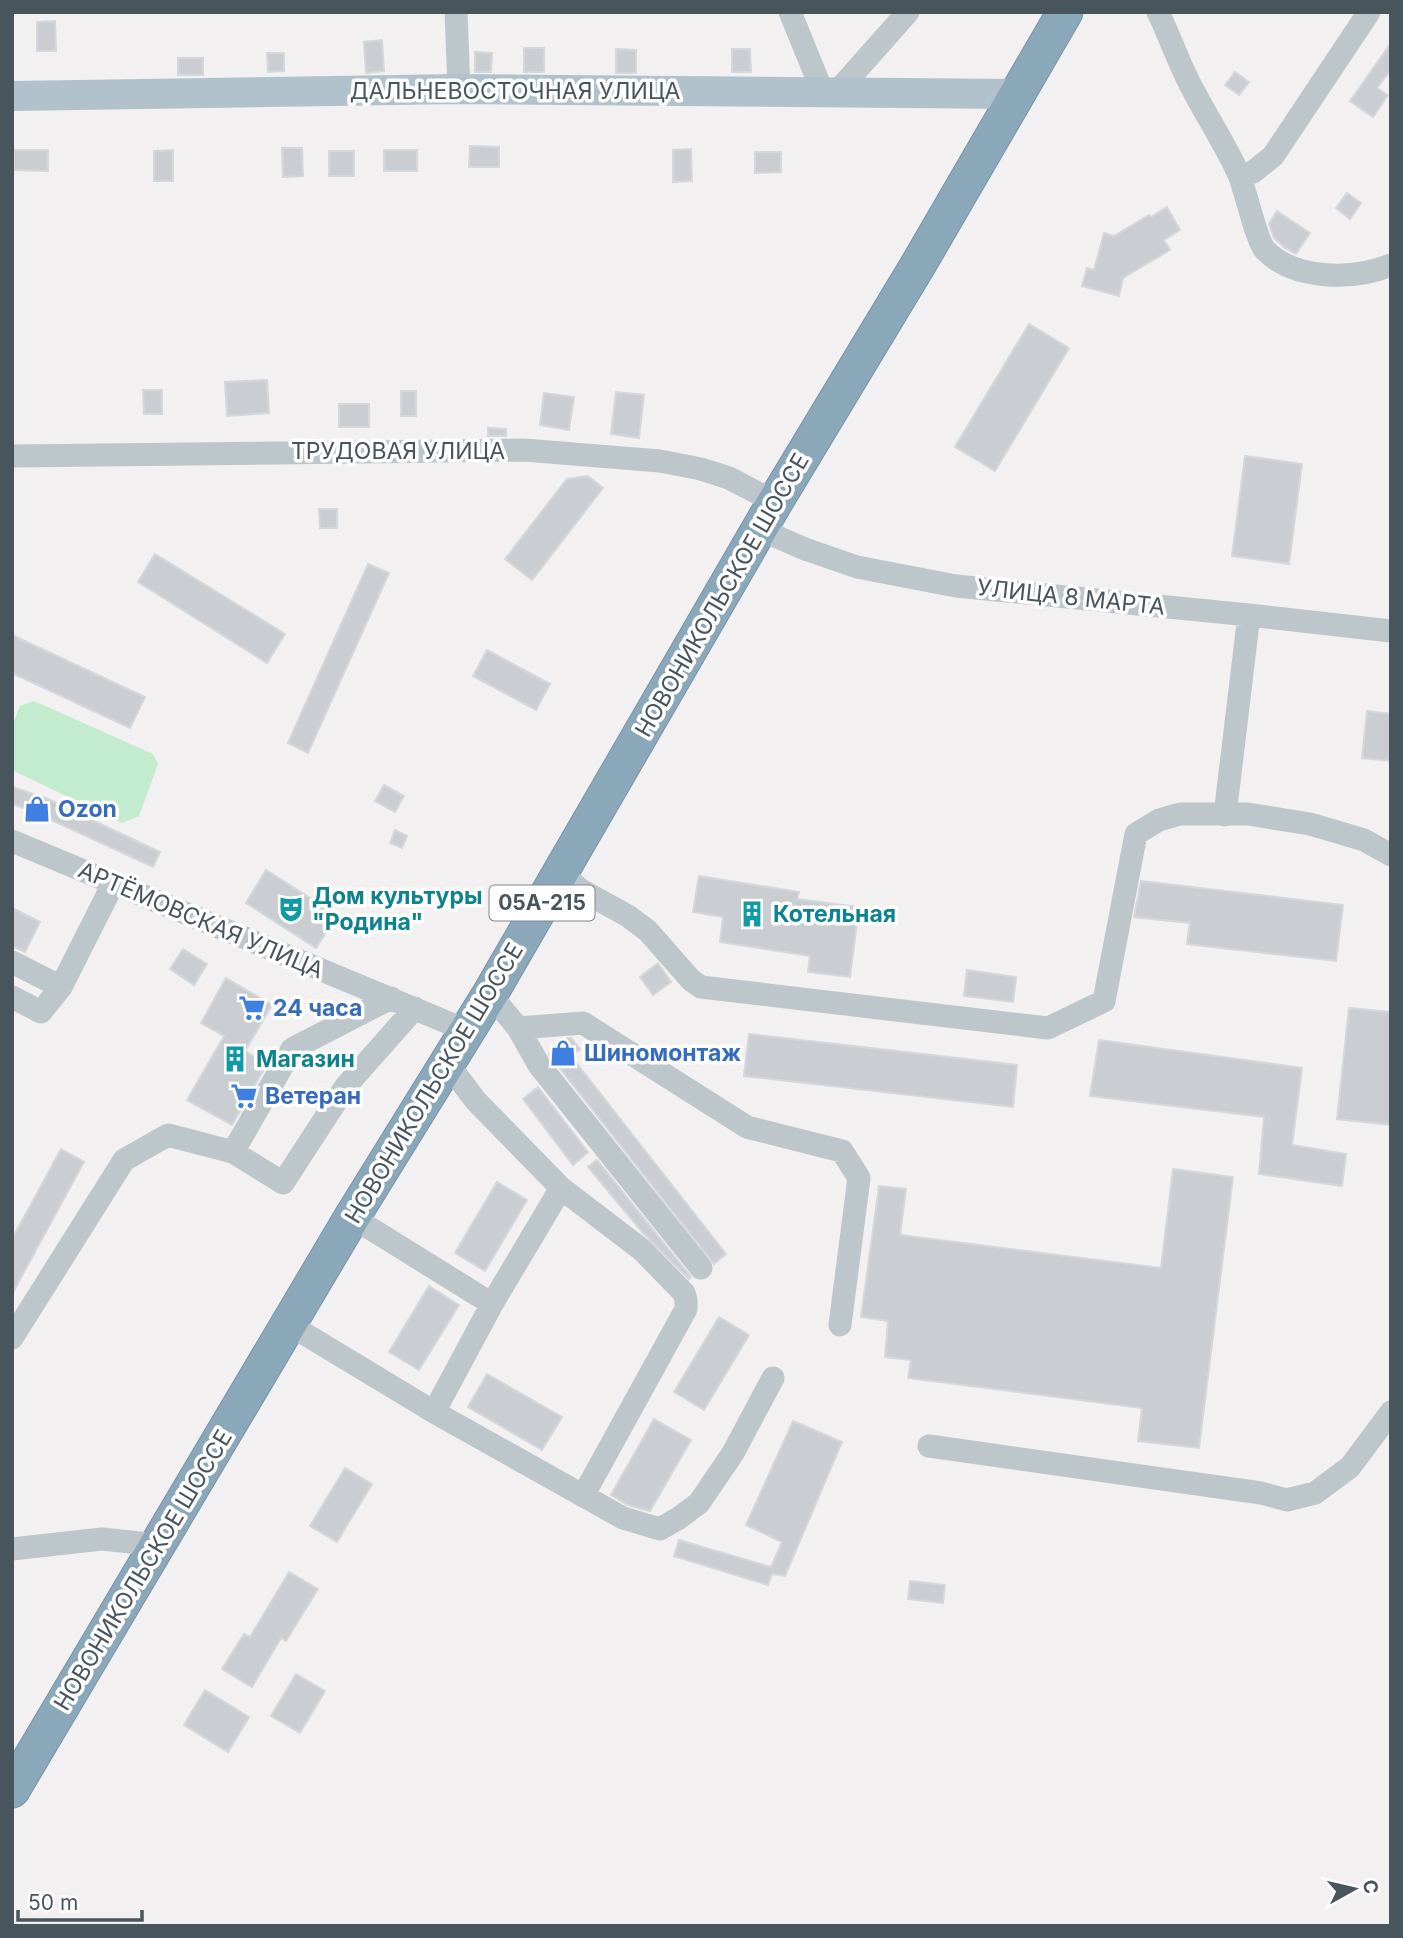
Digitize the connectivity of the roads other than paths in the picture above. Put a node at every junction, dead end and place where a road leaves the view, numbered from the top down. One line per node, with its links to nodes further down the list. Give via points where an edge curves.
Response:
1 (457, 12): 7 (street)
2 (790, 12): 8 (street)
3 (908, 12): 8 (street)
4 (1065, 12): 9 (highway, НОВОНИКОЛЬСКОЕ ШОССЕ / 05А-215)
5 (1158, 12): 11 (street, via 1185,75)
6 (1369, 12): 11 (street, via 1273,156)
7 (459, 89): 8 (main road, ДАЛЬНЕВОСТОЧНАЯ УЛИЦА); 10 (main road, ДАЛЬНЕВОСТОЧНАЯ УЛИЦА)
8 (830, 93): 9 (main road, ДАЛЬНЕВОСТОЧНАЯ УЛИЦА)
9 (1018, 94): 14 (highway, НОВОНИКОЛЬСКОЕ ШОССЕ / 05А-215)
10 (12, 96)
11 (1240, 176): 12 (street, via 1263,248 1280,262 1298,271 1339,276)
12 (1391, 265)
13 (12, 456): 14 (street, ТРУДОВАЯ УЛИЦА, via 524,450 660,461 701,469 729,478)
14 (767, 515): 15 (street, УЛИЦА 8 МАРТА, via 805,550 857,567 956,586); 20 (highway, НОВОНИКОЛЬСКОЕ ШОССЕ / 05А-215)
15 (1250, 614): 16 (street, УЛИЦА 8 МАРТА); 17 (street)
16 (1391, 631)
17 (1225, 815): 19 (street, via 1310,824 1364,840); 20 (street, via 1180,814 1136,834 1104,1001 1048,1028 701,987 648,931)
18 (12, 841): 21 (street, АРТЁМОВСКАЯ УЛИЦА)
19 (1391, 855)
20 (560, 873): 24 (highway, НОВОНИКОЛЬСКОЕ ШОССЕ / 05А-215)
21 (113, 884): 23 (street); 26 (street, АРТЁМОВСКАЯ УЛИЦА)
22 (12, 962): 23 (street)
23 (61, 986): 25 (street, via 41,1012)
24 (490, 994): 28 (street); 29 (highway, НОВОНИКОЛЬСКОЕ ШОССЕ / 05А-215)
25 (12, 997)
26 (391, 998): 27 (street, АРТЁМОВСКАЯ УЛИЦА); 31 (street, via 292,1049)
27 (415, 1009): 29 (street, АРТЁМОВСКАЯ УЛИЦА); 31 (street, via 346,1086 283,1183)
28 (518, 1028): 34 (street, via 539,1065); 37 (street, via 583,1023 747,1127 842,1151 859,1178)
29 (468, 1031): 30 (highway, НОВОНИКОЛЬСКОЕ ШОССЕ / 05А-215)
30 (448, 1063): 32 (street, via 476,1101); 33 (highway, НОВОНИКОЛЬСКОЕ ШОССЕ / 05А-215)
31 (233, 1152): 38 (street, via 168,1135 124,1160)
32 (561, 1188): 35 (street); 43 (street, via 642,1250 684,1293 687,1304)
33 (352, 1217): 35 (street); 36 (highway, НОВОНИКОЛЬСКОЕ ШОССЕ / 05А-215)
34 (701, 1268)
35 (492, 1304): 40 (street)
36 (290, 1325): 40 (street); 44 (highway, НОВОНИКОЛЬСКОЕ ШОССЕ / 05А-215)
37 (840, 1325)
38 (12, 1338)
39 (773, 1378): 43 (street, via 733,1453 699,1503 679,1518 660,1529 623,1518)
40 (434, 1412): 43 (street)
41 (1391, 1412): 42 (street, via 1350,1467 1315,1493 1287,1500)
42 (929, 1446)
43 (583, 1496)
44 (158, 1545): 45 (street, via 102,1539); 46 (highway, НОВОНИКОЛЬСКОЕ ШОССЕ / 05А-215)
45 (12, 1549)
46 (12, 1790)

